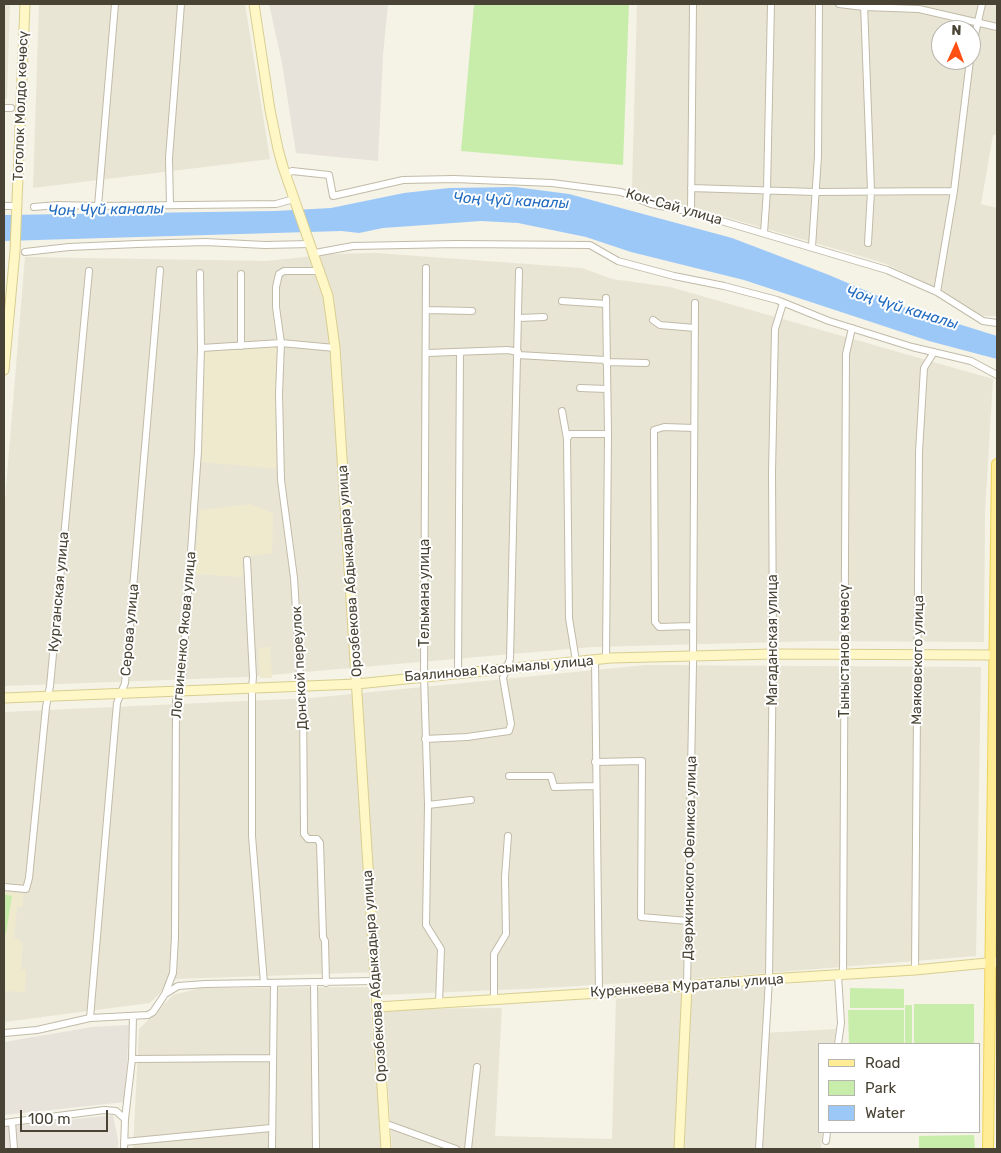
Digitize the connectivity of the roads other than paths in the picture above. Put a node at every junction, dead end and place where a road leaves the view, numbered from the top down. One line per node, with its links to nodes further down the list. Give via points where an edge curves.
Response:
1 (25, 4): 28 (street, Тоголок Молдо көчөсү)
2 (115, 4): 26 (street)
3 (181, 4): 24 (street, via 169,158)
4 (254, 4): 17 (street, Орозбекова Абдыкадыра улица, via 270,110)
5 (693, 4): 18 (street)
6 (771, 4): 19 (street)
7 (819, 4): 22 (street)
8 (838, 4): 10 (street)
9 (982, 4): 13 (street)
10 (864, 5): 11 (street); 20 (street)
11 (919, 6): 12 (street)
12 (972, 20)
13 (979, 20)
14 (981, 23): 15 (street)
15 (997, 27)
16 (969, 70): 21 (street)
17 (286, 174): 23 (street, Орозбекова Абдыкадыра улица); 29 (street, Кок-Сай улица, via 292,171 328,176 333,196 403,180 552,183 621,192 651,204)
18 (691, 188): 19 (street); 29 (street)
19 (767, 190): 22 (street); 30 (street)
20 (871, 191): 21 (street); 22 (street); 32 (street)
21 (954, 191): 43 (street)
22 (815, 192): 33 (street)
23 (295, 201): 24 (street); 31 (street, Орозбекова Абдыкадыра улица)
24 (170, 205): 26 (street)
25 (4, 206): 28 (street)
26 (98, 206): 27 (street)
27 (34, 207)
28 (17, 208): 65 (street, Тоголок Молдо көчөсү)
29 (691, 212): 30 (street, Кок-Сай улица)
30 (764, 233): 33 (street, Кок-Сай улица)
31 (310, 242): 34 (street, via 69,246); 35 (street, Орозбекова Абдыкадыра улица)
32 (868, 242)
33 (812, 247): 43 (street, Кок-Сай улица, via 887,270)
34 (25, 252)
35 (315, 253): 38 (street, Орозбекова Абдыкадыра улица); 46 (street, via 353,246 590,245 618,261)
36 (426, 268): 47 (street, Тельмана улица)
37 (160, 270): 92 (street, Серова улица, via 125,683)
38 (321, 270): 55 (street, Донской переулок, via 284,271 279,274 276,307); 58 (street, Орозбекова Абдыкадыра улица)
39 (519, 271): 50 (street)
40 (89, 272): 93 (street, Курганская улица)
41 (200, 273): 57 (street, Логвиненко Якова улица)
42 (241, 274): 56 (street)
43 (937, 292): 52 (street, Кок-Сай улица, via 983,321)
44 (562, 301): 63 (street, via 606,301)
45 (695, 303): 53 (street, Дзержинского Феликса улица)
46 (783, 303): 54 (street); 78 (street, Магаданская улица, via 775,329)
47 (426, 310): 48 (street); 61 (street, Тельмана улица)
48 (472, 311)
49 (544, 317): 50 (street)
50 (519, 318): 62 (street)
51 (653, 320): 53 (street, via 660,325)
52 (997, 323)
53 (695, 328): 71 (street, Дзержинского Феликса улица)
54 (852, 328): 60 (street); 77 (street, Тыныстанов көчөсү, via 846,354)
55 (281, 343): 56 (street); 58 (street); 89 (street, Донской переулок, via 281,480 294,578)
56 (240, 346): 57 (street)
57 (201, 348): 91 (street, Логвиненко Якова улица, via 197,461)
58 (335, 348): 88 (street, Орозбекова Абдыкадыра улица)
59 (460, 352): 61 (street); 62 (street, via 508,350); 86 (street)
60 (934, 352): 67 (street, via 971,361); 79 (street, Маяковского улица, via 924,368 919,452)
61 (427, 353): 87 (street, Тельмана улица)
62 (518, 353): 63 (street); 85 (street, via 510,659)
63 (606, 361): 64 (street); 69 (street)
64 (646, 363)
65 (4, 364): 66 (street, Тоголок Молдо көчөсү)
66 (4, 370)
67 (997, 374)
68 (580, 388): 69 (street)
69 (607, 389): 72 (street)
70 (562, 411): 73 (street)
71 (694, 428): 76 (street, Дзержинского Феликса улица); 76 (street, via 654,430 655,622 659,627)
72 (608, 434): 73 (street, via 570,434); 82 (street)
73 (567, 439): 84 (street, via 570,618)
74 (997, 464): 80 (main road)
75 (247, 560): 90 (street)
76 (692, 626): 81 (street, Дзержинского Феликса улица)
77 (845, 653): 78 (street, Баялинова Касымалы улица); 79 (street, Баялинова Касымалы улица); 106 (street, Тыныстанов көчөсү)
78 (773, 654): 81 (street, Баялинова Касымалы улица); 107 (street, Магаданская улица)
79 (918, 654): 80 (street, Баялинова Касымалы улица); 105 (street, Маяковского улица)
80 (995, 654): 104 (main road)
81 (693, 655): 82 (street, Баялинова Касымалы улица); 103 (street, Дзержинского Феликса улица)
82 (606, 659): 83 (street, Баялинова Касымалы улица)
83 (595, 660): 84 (street, Баялинова Касымалы улица); 96 (street)
84 (576, 661): 85 (street, Баялинова Касымалы улица)
85 (507, 668): 86 (street, Баялинова Касымалы улица); 95 (street, via 503,678 511,724 509,731)
86 (458, 672): 87 (street, Баялинова Касымалы улица)
87 (424, 676): 88 (street, Баялинова Касымалы улица); 95 (street, Тельмана улица)
88 (357, 684): 89 (street, Баялинова Касымалы улица); 108 (street, Орозбекова Абдыкадыра улица)
89 (302, 686): 90 (street, Баялинова Касымалы улица); 109 (street, Донской переулок, via 304,834 320,843)
90 (252, 688): 91 (street, Баялинова Касымалы улица); 111 (street, via 252,836)
91 (179, 691): 92 (street, Баялинова Касымалы улица); 115 (street, Логвиненко Якова улица, via 176,701 175,937 173,973)
92 (120, 693): 93 (street, Баялинова Касымалы улица); 120 (street, Серова улица)
93 (48, 696): 94 (street, Баялинова Касымалы улица); 102 (street, Курганская улица, via 29,878 26,889)
94 (4, 698)
95 (425, 739): 100 (street, Тельмана улица)
96 (595, 762): 98 (street); 103 (street, via 642,761 642,917)
97 (509, 776): 98 (street, via 551,776 554,787)
98 (595, 786): 114 (street)
99 (471, 800): 100 (street)
100 (428, 805): 117 (street, Тельмана улица, via 426,925 441,949)
101 (508, 836): 116 (street, via 506,934 494,954)
102 (4, 887)
103 (688, 921): 113 (street, Дзержинского Феликса улица)
104 (994, 962): 105 (street, Куренкеева Мураталы улица); 121 (main road)
105 (915, 970): 106 (street, Куренкеева Мураталы улица)
106 (841, 975): 107 (street, Куренкеева Мураталы улица); 123 (street, Тыныстанов көчөсү)
107 (768, 979): 113 (street, Куренкеева Мураталы улица); 144 (street, Магаданская улица)
108 (375, 981): 109 (street); 118 (street, Орозбекова Абдыкадыра улица)
109 (326, 982): 110 (street)
110 (314, 983): 112 (street); 139 (street)
111 (264, 984): 112 (street); 115 (street, via 178,986)
112 (274, 984): 124 (street)
113 (687, 986): 114 (street, Куренкеева Мураталы улица); 143 (street, Дзержинского Феликса улица)
114 (599, 993): 116 (street, Куренкеева Мураталы улица)
115 (164, 994): 119 (street, via 153,1012)
116 (494, 1000): 117 (street, Куренкеева Мураталы улица)
117 (439, 1003): 118 (street, Куренкеева Мураталы улица)
118 (377, 1007): 132 (street, Орозбекова Абдыкадыра улица)
119 (133, 1016): 120 (street); 125 (street)
120 (90, 1018): 122 (street, via 37,1030)
121 (993, 1020): 127 (main road)
122 (4, 1033)
123 (838, 1043)
124 (272, 1058): 125 (street); 133 (street)
125 (132, 1059): 129 (street)
126 (477, 1067): 142 (street)
127 (993, 1070): 128 (main road)
128 (993, 1092): 145 (main road)
129 (125, 1119): 130 (street, via 116,1112 104,1110); 136 (street)
130 (12, 1122): 131 (street); 137 (street)
131 (4, 1123)
132 (384, 1123): 140 (street, Орозбекова Абдыкадыра улица); 141 (street)
133 (271, 1128): 136 (street); 138 (street)
134 (827, 1133): 135 (street)
135 (826, 1141)
136 (124, 1146)
137 (14, 1149)
138 (272, 1149)
139 (316, 1149)
140 (386, 1149)
141 (456, 1149)
142 (468, 1149)
143 (679, 1149)
144 (759, 1149)
145 (988, 1149)

